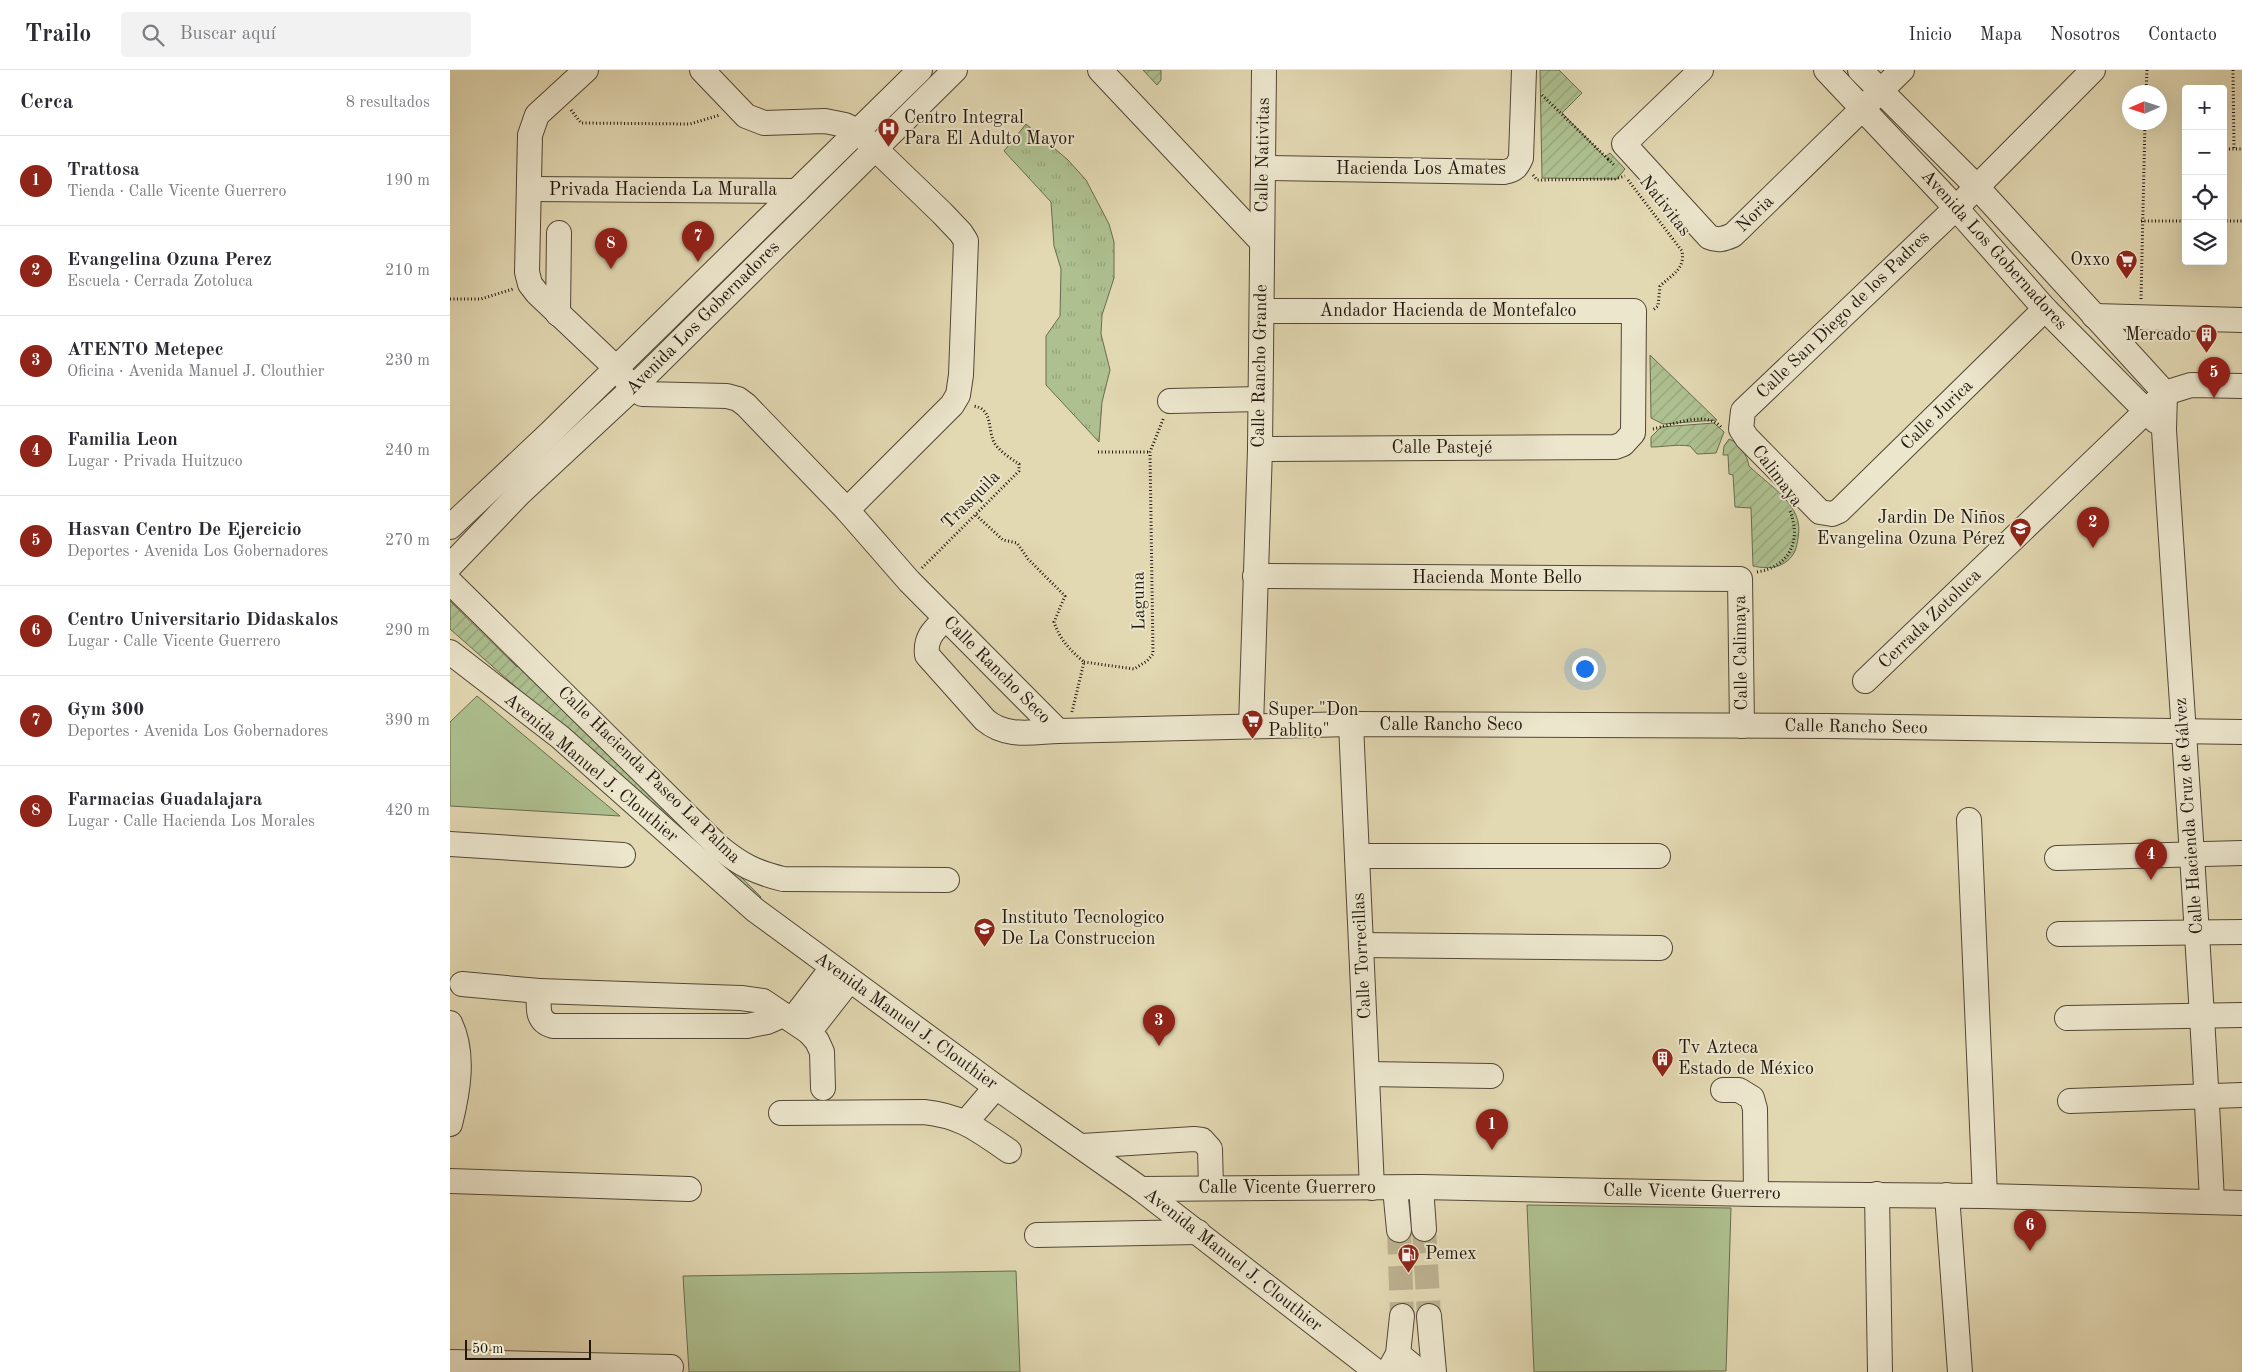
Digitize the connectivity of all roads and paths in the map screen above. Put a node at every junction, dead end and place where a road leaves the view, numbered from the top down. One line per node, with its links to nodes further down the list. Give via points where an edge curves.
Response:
1 (586, 70): 17 (street)
2 (702, 70): 18 (street)
3 (920, 70): 21 (street, Avenida Los Gobernadores)
4 (955, 70): 23 (street, Avenida Los Gobernadores)
5 (1100, 70): 38 (street)
6 (1264, 70): 27 (street, Calle Nativitas)
7 (1701, 70): 22 (street)
8 (1826, 70): 19 (street, Avenida Los Gobernadores)
9 (1860, 70): 16 (street, Avenida Los Gobernadores)
10 (1902, 70): 16 (street, Noria)
11 (2093, 70): 28 (street, Calle San Diego de los Padres)
12 (2147, 70): 15 (path)
13 (2233, 70): 24 (path)
14 (1524, 74): 22 (path, via 1608,159); 26 (street, Hacienda Los Amates)
15 (2146, 85)
16 (1880, 92): 19 (street, Noria); 28 (street, Avenida Los Gobernadores)
17 (559, 93): 18 (path, via 581,123 690,124); 29 (street, via 537,115 532,128)
18 (739, 109): 21 (street, via 746,116 764,123 837,121)
19 (1864, 109): 22 (street, Noria, via 1733,235 1723,239 1709,237); 31 (street, Avenida Los Gobernadores)
20 (2145, 130): 33 (path)
21 (857, 131): 23 (street); 30 (street, Avenida Los Gobernadores)
22 (1624, 144)
23 (874, 149): 50 (street, Avenida Los Gobernadores); 54 (street, via 962,233 966,241 960,386)
24 (2234, 149): 25 (path); 32 (path, via 2224,149)
25 (2242, 149)
26 (1521, 158): 27 (street, Hacienda Los Amates, via 1513,171 1504,172); 43 (path, Nativitas, via 1537,180 1615,179 1625,176 1682,251 1680,269 1660,286 1658,306 1652,312)
27 (1263, 168): 38 (street, Calle Nativitas)
28 (1977, 187): 31 (street, Calle San Diego de los Padres); 45 (street, Avenida Los Gobernadores)
29 (529, 189): 30 (street, Privada Hacienda La Muralla); 39 (street, via 526,259)
30 (797, 191): 48 (street, Avenida Los Gobernadores)
31 (1956, 208): 41 (street, Avenida Los Gobernadores); 56 (street, Calle San Diego de los Padres, via 1743,411)
32 (2224, 220)
33 (2141, 221): 34 (path); 46 (path)
34 (2182, 221)
35 (2227, 221): 36 (path)
36 (2242, 222)
37 (559, 233): 44 (street)
38 (1261, 241): 42 (street, Calle Rancho Grande)
39 (530, 284): 40 (path, via 481,299); 44 (street)
40 (450, 299)
41 (2045, 309): 55 (street, Avenida Los Gobernadores); 56 (street, Calle Jurica, via 1839,511 1820,512 1747,438)
42 (1262, 311): 43 (street, Andador Hacienda de Montefalco); 52 (street, Calle Rancho Grande)
43 (1634, 311): 58 (street)
44 (558, 314): 48 (street)
45 (2094, 316): 46 (street); 51 (street, Avenida Los Gobernadores)
46 (2140, 317): 47 (street)
47 (2242, 320)
48 (616, 368): 50 (street); 65 (street, Avenida Los Gobernadores)
49 (2242, 386): 51 (street, via 2191,385)
50 (633, 388): 63 (street, Calle Rancho Seco, via 652,396 727,396 738,399); 66 (street, Avenida Los Gobernadores, via 519,494)
51 (2165, 393): 55 (street); 57 (street, Calle Hacienda Cruz de Gálvez)
52 (1260, 399): 53 (street); 59 (street, Calle Rancho Grande)
53 (1170, 401): 61 (path, Laguna)
54 (952, 404): 63 (street); 64 (path, Trasquila, via 978,407 989,417 993,441 1019,464 1019,472)
55 (2145, 411): 57 (street); 74 (street, Cerrada Zotoluca)
56 (1731, 429): 58 (path, via 1707,419 1696,419)
57 (2164, 430): 79 (street, Calle Hacienda Cruz de Gálvez)
58 (1628, 439): 59 (street, Calle Pastejé, via 1605,447)
59 (1260, 449): 67 (street, Calle Rancho Grande)
60 (1098, 452): 61 (path)
61 (1150, 452): 73 (path, Laguna, via 1153,654 1134,669)
62 (1785, 505): 68 (path, Calimaya, via 1791,512 1795,528 1791,550 1783,562 1769,570 1754,572)
63 (847, 510): 69 (street, Calle Rancho Seco)
64 (976, 515): 69 (path, Trasquila); 73 (path, via 1003,540 1017,543 1028,559 1065,596 1054,622 1059,637)
65 (450, 527)
66 (450, 566)
67 (1255, 576): 68 (street, Hacienda Monte Bello); 76 (street, Calle Rancho Grande)
68 (1740, 579): 77 (street, Calle Calimaya)
69 (909, 581): 71 (street, Calle Rancho Seco)
70 (450, 582): 89 (street, Calle Hacienda Paseo La Palma, via 739,863 756,872 782,879)
71 (946, 618): 78 (street, Calle Rancho Seco); 78 (street, via 929,636 927,655 985,720 1004,732)
72 (450, 652): 95 (street, Avenida Manuel J. Clouthier, via 560,737 755,910)
73 (1084, 662): 78 (path, via 1074,710)
74 (1865, 681)
75 (1351, 724): 76 (street, Calle Rancho Seco); 77 (street, Calle Rancho Seco); 86 (street, Calle Torrecillas)
76 (1251, 726): 78 (street, Calle Rancho Seco)
77 (1742, 726): 79 (street, Calle Rancho Seco)
78 (1058, 731)
79 (2183, 732): 80 (street, Calle Rancho Seco); 84 (street, Calle Hacienda Cruz de Gálvez)
80 (2242, 732)
81 (1969, 820): 126 (street)
82 (450, 844): 85 (street)
83 (2242, 853): 84 (street)
84 (2192, 854): 88 (street); 91 (street, Calle Hacienda Cruz de Gálvez)
85 (623, 855)
86 (1357, 856): 87 (street); 93 (street, Calle Torrecillas)
87 (1658, 856)
88 (2058, 858)
89 (947, 880)
90 (2242, 932): 91 (street)
91 (2196, 933): 92 (street); 99 (street, Calle Hacienda Cruz de Gálvez)
92 (2059, 934)
93 (1361, 945): 94 (street); 103 (street, Calle Torrecillas)
94 (1660, 948)
95 (841, 974): 101 (street); 105 (street, Avenida Manuel J. Clouthier)
96 (462, 984): 97 (street)
97 (539, 991): 101 (street, via 741,998 763,1001); 101 (street, via 540,1017 553,1026 747,1026)
98 (2242, 1015): 99 (street)
99 (2203, 1016): 100 (street); 108 (street, Calle Hacienda Cruz de Gálvez)
100 (2067, 1018)
101 (795, 1022): 106 (street, via 817,1041 822,1052)
102 (450, 1023): 113 (street, via 456,1035 459,1064 456,1101)
103 (1367, 1074): 104 (street); 119 (street, Calle Torrecillas)
104 (1491, 1076)
105 (996, 1087): 112 (street); 114 (street, Avenida Manuel J. Clouthier)
106 (823, 1088)
107 (1723, 1090): 123 (street, via 1739,1090 1752,1098 1755,1109)
108 (2207, 1095): 109 (street); 110 (street); 127 (street, Calle Hacienda Cruz de Gálvez)
109 (2242, 1095)
110 (2070, 1101)
111 (781, 1113): 112 (street, via 924,1112 945,1114)
112 (966, 1122): 115 (street)
113 (450, 1124)
114 (1082, 1146): 118 (street, via 1202,1140 1210,1149); 122 (street, Avenida Manuel J. Clouthier)
115 (1009, 1151)
116 (450, 1180): 121 (street)
117 (1421, 1187): 120 (street, Calle Vicente Guerrero); 123 (street, Calle Vicente Guerrero); 130 (street)
118 (1211, 1188): 119 (street, Calle Vicente Guerrero); 122 (street, Calle Vicente Guerrero)
119 (1372, 1188): 120 (street, Calle Vicente Guerrero)
120 (1395, 1188): 129 (street)
121 (689, 1189)
122 (1142, 1189): 131 (street, Avenida Manuel J. Clouthier)
123 (1756, 1194): 124 (street, Calle Vicente Guerrero)
124 (1878, 1194): 125 (street, Calle Vicente Guerrero); 141 (street)
125 (1947, 1195): 126 (street, Calle Vicente Guerrero); 142 (street)
126 (1985, 1196): 127 (street, Calle Vicente Guerrero)
127 (2212, 1202): 128 (street, Calle Vicente Guerrero)
128 (2242, 1203)
129 (1399, 1230)
130 (1424, 1230)
131 (1198, 1232): 132 (street); 138 (street, Avenida Manuel J. Clouthier)
132 (1037, 1235)
133 (1402, 1316): 136 (street)
134 (1429, 1316): 140 (street)
135 (450, 1362): 137 (street)
136 (1393, 1363): 139 (street)
137 (672, 1366)
138 (1376, 1372)
139 (1420, 1372)
140 (1434, 1372)
141 (1880, 1372)
142 (1960, 1372)

